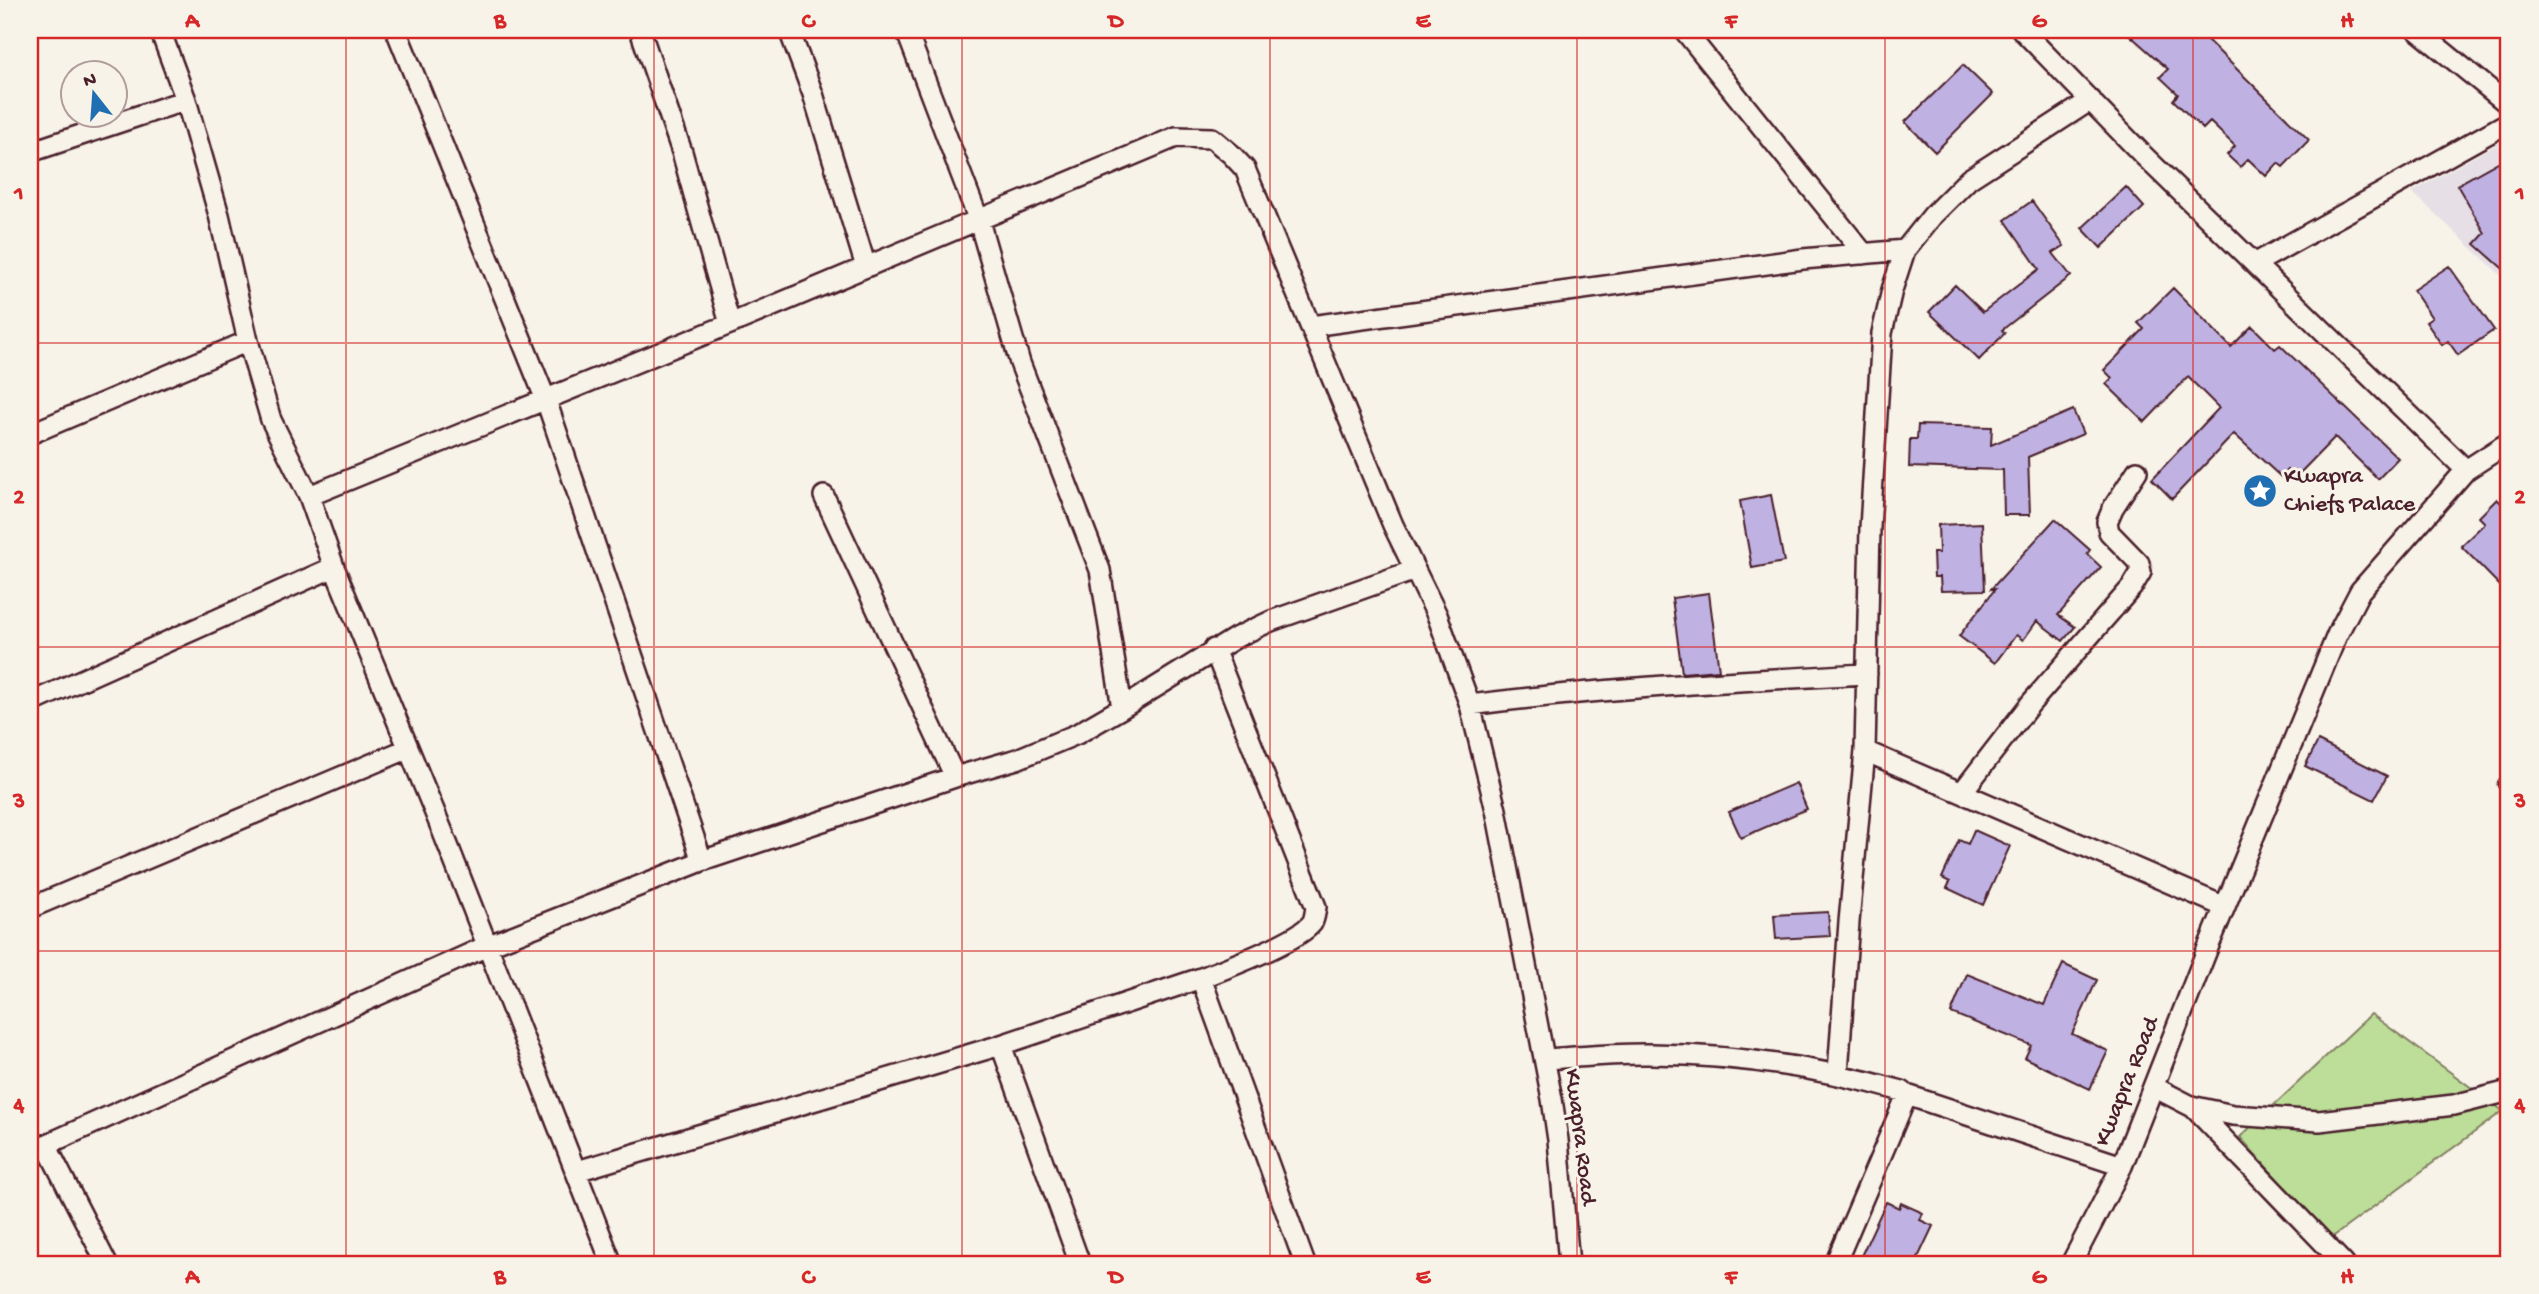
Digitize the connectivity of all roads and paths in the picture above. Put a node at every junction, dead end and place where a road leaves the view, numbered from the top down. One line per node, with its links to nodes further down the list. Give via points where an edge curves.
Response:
1 (160, 30): 9 (street)
2 (396, 30): 22 (street)
3 (640, 30): 19 (street, via 682,152)
4 (789, 30): 18 (street)
5 (906, 30): 14 (street)
6 (1684, 30): 16 (street)
7 (2022, 30): 10 (street)
8 (2417, 30): 11 (street)
9 (186, 100): 13 (street); 21 (street)
10 (2091, 100): 15 (street, via 1969,179); 17 (street)
11 (2509, 105)
12 (2509, 122): 17 (street)
13 (30, 152)
14 (979, 221): 18 (street); 20 (street, via 1176,137 1212,138 1245,169); 35 (street, via 1020,363 1100,570)
15 (1905, 250): 16 (street); 32 (street, via 1882,333)
16 (1864, 254): 20 (street)
17 (2256, 264): 25 (street)
18 (866, 267): 19 (street)
19 (730, 324): 22 (street)
20 (1311, 326): 30 (street)
21 (248, 341): 23 (street); 27 (street, via 271,420)
22 (546, 400): 27 (street); 40 (street)
23 (30, 434)
24 (2509, 442): 25 (street, Kwapra Road)
25 (2466, 470): 41 (street, Kwapra Road, via 2360,591 2337,635)
26 (2137, 471): 39 (street, via 2107,522 2141,572)
27 (309, 496): 29 (street)
28 (824, 496): 38 (street)
29 (334, 567): 33 (street); 36 (street)
30 (1415, 570): 31 (street, via 1271,621); 34 (street)
31 (1214, 649): 35 (street); 44 (street, via 1315,907 1314,920 1304,930)
32 (1867, 674): 34 (street, via 1658,686); 37 (street)
33 (30, 703)
34 (1470, 705): 46 (street, via 1496,810)
35 (1122, 708): 38 (street, via 1077,734 1017,759)
36 (407, 749): 42 (street); 43 (street)
37 (1866, 751): 39 (street); 47 (street)
38 (955, 777): 40 (street)
39 (1963, 791): 41 (street)
40 (702, 861): 43 (street)
41 (2225, 907): 48 (street, Kwapra Road)
42 (30, 908)
43 (487, 947): 52 (street); 54 (street)
44 (1201, 978): 45 (street); 58 (street)
45 (1000, 1045): 54 (street); 57 (street)
46 (1545, 1059): 47 (street, Kwapra Road, via 1650,1054 1726,1057); 59 (street, Kwapra Road)
47 (1838, 1073): 50 (street, Kwapra Road)
48 (2154, 1087): 51 (street); 53 (street, Kwapra Road)
49 (2509, 1091): 51 (street, via 2454,1105 2319,1121 2233,1115)
50 (1907, 1095): 53 (street, Kwapra Road); 60 (street)
51 (2191, 1105): 62 (street)
52 (38, 1148): 55 (street)
53 (2122, 1166): 61 (street)
54 (578, 1171): 56 (street)
55 (107, 1264)
56 (612, 1264)
57 (1080, 1264)
58 (1305, 1264)
59 (1569, 1264)
60 (1835, 1264)
61 (2071, 1264)
62 (2344, 1264)

